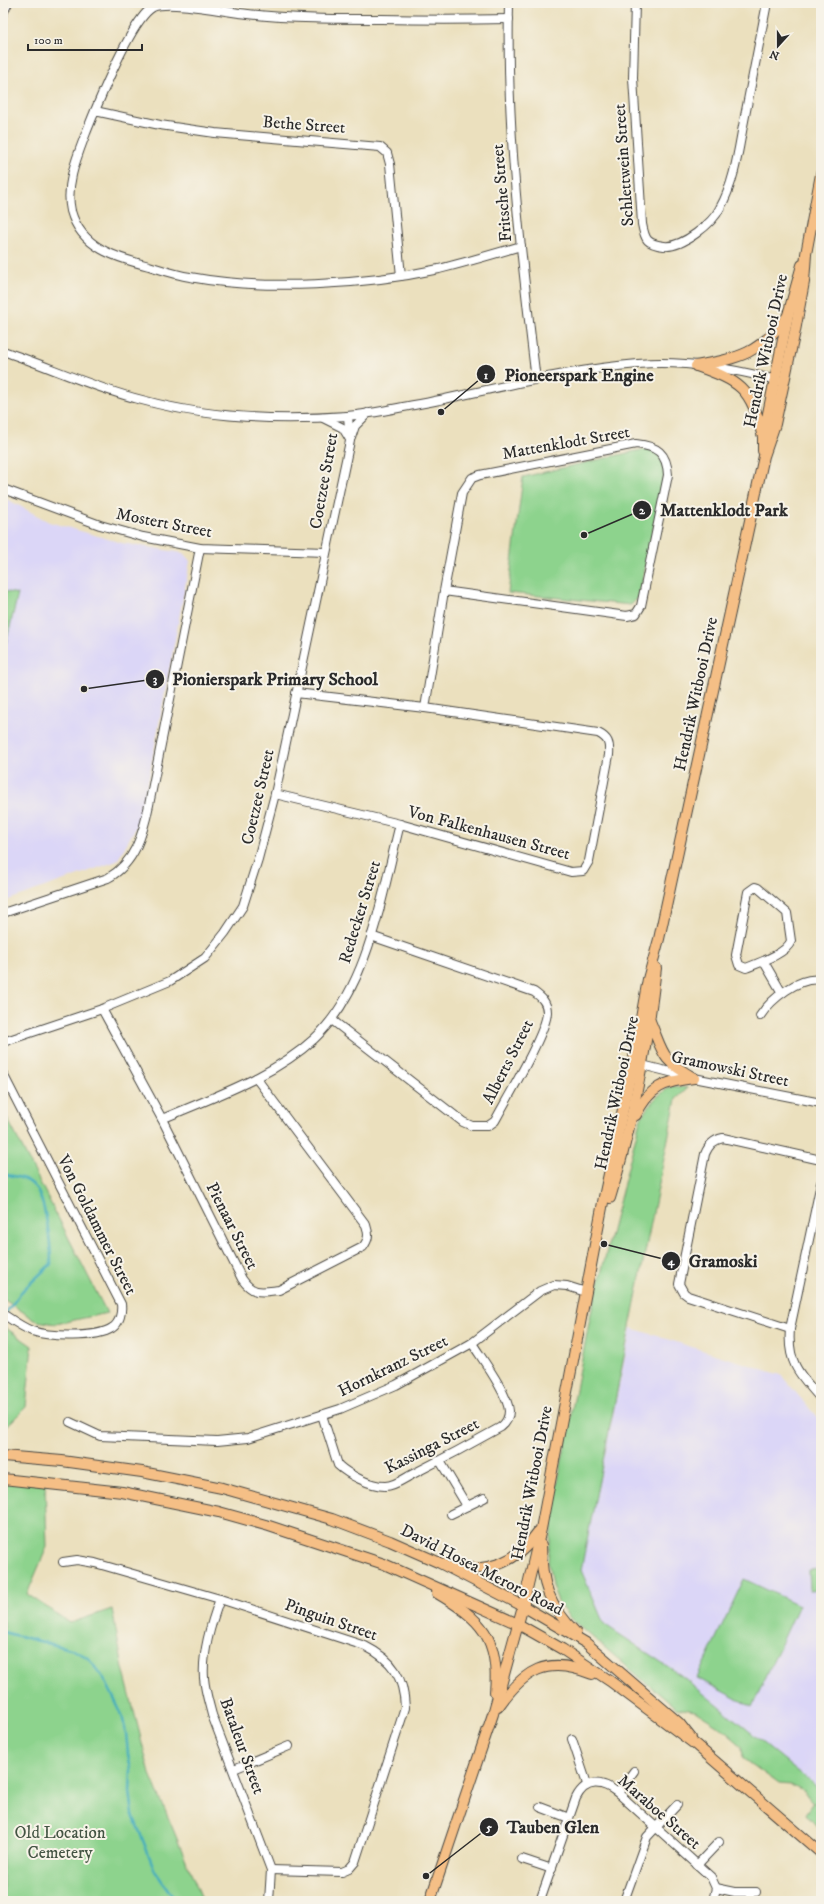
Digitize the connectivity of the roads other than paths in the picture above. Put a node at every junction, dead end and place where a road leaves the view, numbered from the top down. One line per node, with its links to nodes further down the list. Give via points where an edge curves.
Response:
1 (8, 3): 6 (street)
2 (172, 3): 7 (street, via 288,18); 8 (street, via 152,8 142,18 130,37)
3 (509, 3): 7 (street, Fritsche Street)
4 (635, 3): 5 (street, Schlettwein Street, via 633,78 642,224 644,237 653,245 667,247 684,241 700,230 714,219 721,207 735,168)
5 (767, 3)
6 (3, 13)
7 (509, 19): 10 (street, Fritsche Street, via 512,118)
8 (95, 111): 12 (street, Bethe Street, via 160,125 215,133 380,147 387,153 390,164); 12 (street, via 78,153 70,182 71,210 80,231 97,248 117,258 146,266 218,281 293,285)
9 (821, 174): 11 (main road, Hendrik Witbooi Drive)
10 (521, 246): 12 (street); 16 (street, Fritsche Street)
11 (806, 254): 13 (main road, Hendrik Witbooi Drive, via 796,280); 17 (main road, Hendrik Witbooi Drive, via 804,282)
12 (401, 276)
13 (788, 315): 15 (main road, via 770,338 755,349 724,361); 17 (main road, Hendrik Witbooi Drive)
14 (6, 351): 20 (street, via 102,388 183,410 256,418)
15 (696, 366): 16 (street, via 638,364); 17 (street); 21 (main road, via 722,375 740,385 753,404)
16 (536, 380): 18 (street)
17 (780, 381): 21 (main road, Hendrik Witbooi Drive); 23 (main road, Hendrik Witbooi Drive, via 775,424)
18 (368, 413): 19 (street); 22 (street, via 355,426)
19 (348, 416): 20 (street); 22 (street, Coetzee Street)
20 (320, 417): 22 (street, via 343,428)
21 (763, 438): 23 (main road, Hendrik Witbooi Drive)
22 (350, 441): 26 (street, Coetzee Street)
23 (764, 456): 34 (main road, Hendrik Witbooi Drive)
24 (3, 489): 25 (street, Mostert Street, via 100,525 143,537)
25 (200, 548): 26 (street, Mostert Street); 32 (street, via 156,775 139,844 116,873 108,878)
26 (326, 552): 28 (street, Coetzee Street)
27 (444, 591): 27 (street, Mattenklodt Street, via 462,493 472,478 636,444 656,448 665,458 668,475 641,606 636,614 627,616); 29 (street, Mattenklodt Street)
28 (296, 693): 29 (street, Von Falkenhausen Street); 30 (street, Coetzee Street)
29 (426, 708): 31 (street, Von Falkenhausen Street, via 598,733 606,737 610,744 609,755 590,861 582,871 571,872)
30 (276, 794): 31 (street, Von Falkenhausen Street); 38 (street, Coetzee Street, via 243,906 216,945 205,958 170,981)
31 (400, 824): 33 (street, Redecker Street)
32 (3, 913)
33 (371, 936): 40 (street, Redecker Street, via 346,999); 40 (street, Alberts Street, via 534,992 542,997 547,1012 544,1024 522,1072 495,1121 488,1126 472,1126 463,1122)
34 (659, 939): 41 (main road, Hendrik Witbooi Drive); 43 (main road, Hendrik Witbooi Drive, via 648,979)
35 (764, 962): 35 (street, via 746,968 739,965 736,959 748,892 755,887 784,910 789,919 789,945); 37 (street)
36 (821, 980): 37 (street, via 805,981)
37 (782, 993): 39 (street)
38 (102, 1009): 42 (street, Coetzee Street); 48 (street, Pienaar Street)
39 (760, 1016)
40 (332, 1020): 45 (street, Redecker Street, via 314,1039)
41 (650, 1021): 43 (main road, Hendrik Witbooi Drive); 46 (main road, via 668,1062)
42 (3, 1042)
43 (638, 1064): 46 (street, Gramowski Street); 49 (main road, Hendrik Witbooi Drive); 52 (main road, Hendrik Witbooi Drive)
44 (3, 1074): 54 (street, Von Goldammer Street, via 121,1304 122,1311 112,1328 59,1336 32,1331)
45 (256, 1078): 48 (street, Redecker Street); 48 (street, Pienaar Street, via 366,1225 369,1233 363,1247 279,1290 256,1292 248,1288)
46 (694, 1078): 47 (street, Gramowski Street); 49 (main road, via 674,1080 653,1090 645,1098)
47 (821, 1103)
48 (162, 1119)
49 (630, 1125): 52 (main road, Hendrik Witbooi Drive)
50 (821, 1160): 55 (street, via 723,1138 710,1145 705,1154 679,1284 688,1296)
51 (821, 1183): 55 (street)
52 (594, 1252): 53 (main road, Hendrik Witbooi Drive)
53 (586, 1292): 56 (street, Hornkranz Street, via 554,1285 540,1291); 66 (main road, Hendrik Witbooi Drive)
54 (3, 1314)
55 (790, 1329): 57 (street, via 789,1343 794,1365)
56 (472, 1343): 58 (street, Hornkranz Street, via 396,1385 362,1401); 61 (street, Kassinga Street, via 506,1401 509,1412 507,1421 501,1427)
57 (821, 1398)
58 (322, 1415): 59 (street, Hornkranz Street, via 248,1438 217,1440 100,1436); 61 (street, Kassinga Street, via 338,1465 360,1479 391,1485)
59 (70, 1422)
60 (3, 1456): 68 (main road, David Hosea Meroro Road, via 142,1472 222,1488 332,1519)
61 (440, 1461): 64 (street)
62 (3, 1479): 69 (main road, David Hosea Meroro Road, via 122,1492 220,1512 322,1542)
63 (484, 1498): 64 (street)
64 (467, 1506): 65 (street)
65 (450, 1514)
66 (541, 1529): 68 (main road, via 516,1556 493,1567 463,1568); 71 (main road, Hendrik Witbooi Drive); 73 (main road, via 542,1576 546,1591 560,1615)
67 (63, 1562): 70 (street, Pinguin Street, via 77,1560 95,1563)
68 (440, 1563): 71 (main road, David Hosea Meroro Road)
69 (402, 1571): 72 (main road, David Hosea Meroro Road); 75 (main road, via 464,1609 478,1622 493,1651)
70 (220, 1599): 79 (street, Bataleur Street, via 208,1640 204,1678 212,1715); 92 (street, Pinguin Street, via 380,1653 400,1678 405,1695 402,1722 355,1862 342,1872)
71 (523, 1606): 72 (main road, Hendrik Witbooi Drive); 73 (main road, David Hosea Meroro Road)
72 (518, 1624): 74 (main road, David Hosea Meroro Road); 75 (main road, Hendrik Witbooi Drive)
73 (586, 1643): 77 (main road, David Hosea Meroro Road, via 680,1722)
74 (610, 1681): 75 (main road, via 580,1669 550,1666 536,1670 518,1681); 77 (main road, David Hosea Meroro Road)
75 (493, 1714): 96 (main road, Hendrik Witbooi Drive)
76 (572, 1739): 81 (street)
77 (696, 1745): 88 (main road, David Hosea Meroro Road)
78 (289, 1746): 79 (street)
79 (234, 1769): 92 (street, Bataleur Street)
80 (634, 1770): 82 (street)
81 (587, 1784): 82 (street, Maraboe Street, via 602,1783); 85 (street, via 579,1792)
82 (618, 1793): 86 (street, Maraboe Street)
83 (677, 1805): 86 (street)
84 (540, 1807): 85 (street)
85 (569, 1818): 91 (street)
86 (655, 1828): 90 (street, Maraboe Street); 98 (street, via 644,1843)
87 (719, 1842): 90 (street)
88 (821, 1853)
89 (522, 1859): 91 (street)
90 (698, 1865): 93 (street, Maraboe Street, via 711,1877)
91 (552, 1869): 97 (street)
92 (271, 1870): 95 (street, Bataleur Street)
93 (716, 1888): 94 (street, via 735,1892); 99 (street)
94 (756, 1892)
95 (269, 1901)
96 (430, 1901)
97 (540, 1901)
98 (624, 1901)
99 (713, 1901)

